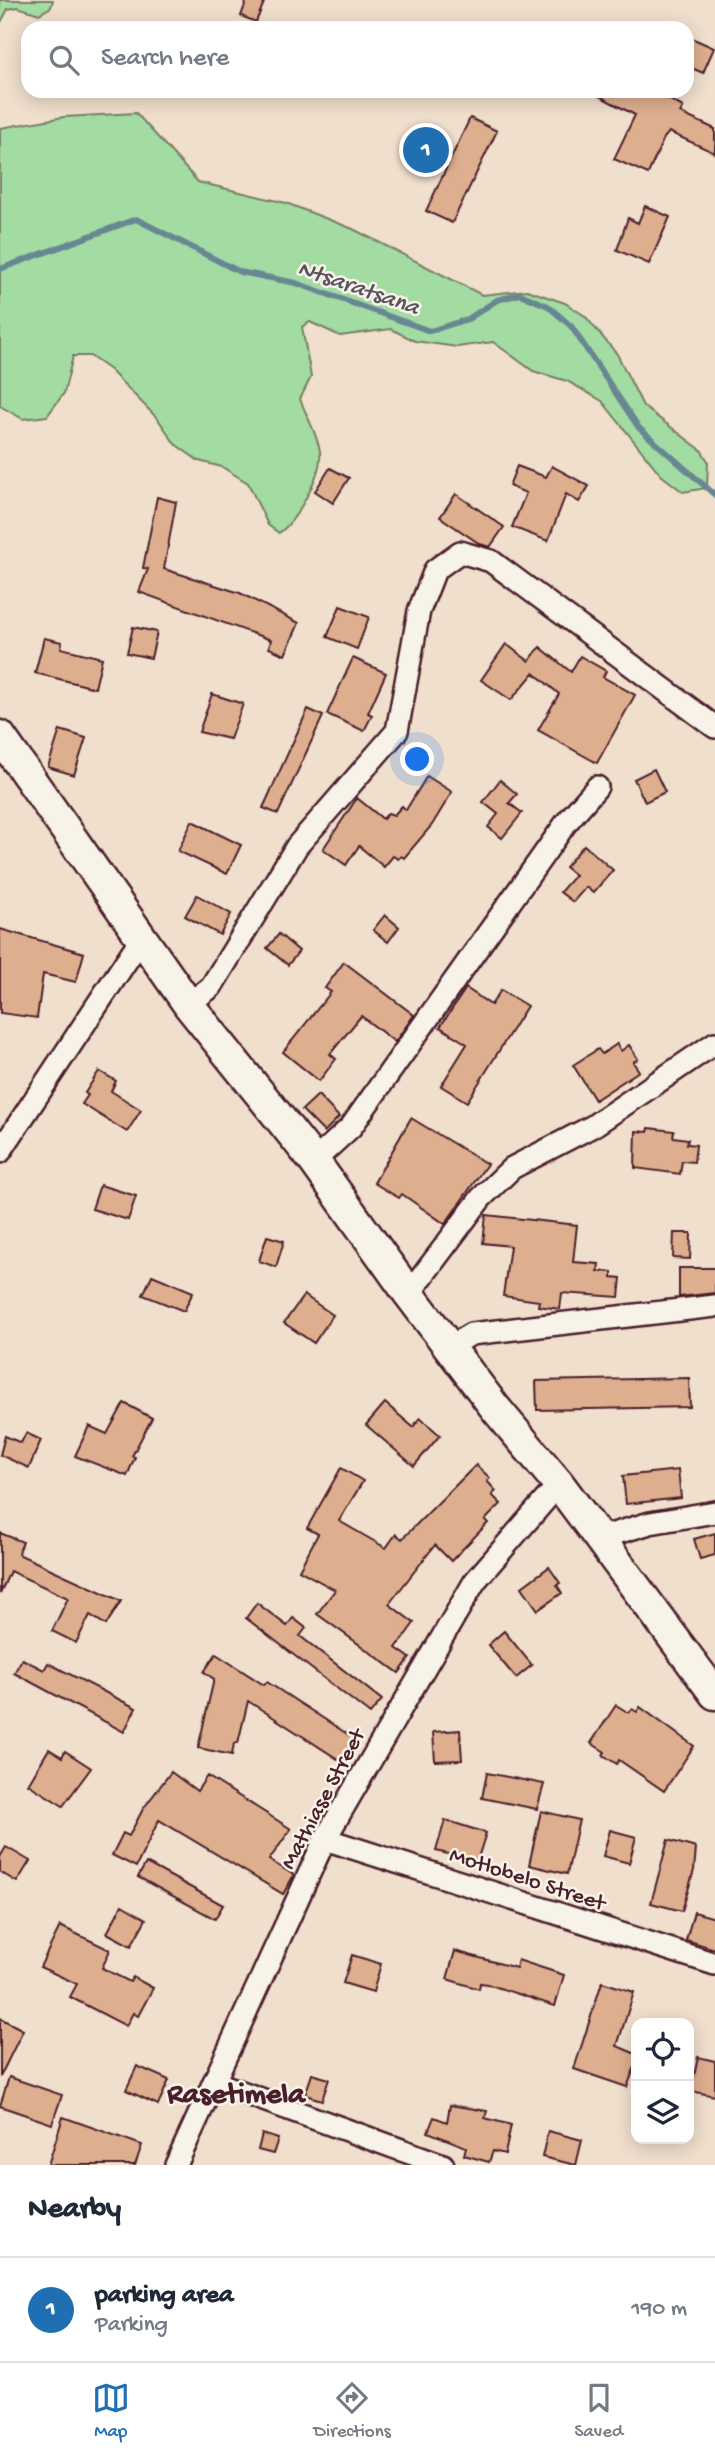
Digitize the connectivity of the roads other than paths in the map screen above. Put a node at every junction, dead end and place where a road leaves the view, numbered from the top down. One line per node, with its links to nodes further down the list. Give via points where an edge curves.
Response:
1 (715, 727): 5 (street, via 491,561 460,552 435,569 419,611 397,731 297,846 211,986)
2 (0, 736): 4 (main road)
3 (597, 788): 8 (street, via 566,823 351,1126)
4 (142, 937): 5 (main road); 7 (street)
5 (188, 1004): 8 (main road)
6 (715, 1043): 9 (street, via 593,1126 512,1168 481,1198)
7 (0, 1152)
8 (314, 1161): 9 (main road)
9 (410, 1294): 11 (main road)
10 (715, 1306): 11 (street, via 471,1334)
11 (450, 1347): 12 (main road)
12 (559, 1484): 14 (main road); 16 (street, Mathiase Street, via 475,1581)
13 (715, 1512): 14 (street, via 650,1523)
14 (600, 1538): 15 (main road)
15 (715, 1694)
16 (325, 1839): 17 (street, Motlobelo Street); 18 (street, Mathiase Street)
17 (715, 1965)
18 (214, 2082): 19 (street, Mathiase Street); 20 (street)
19 (176, 2165)
20 (443, 2165)

